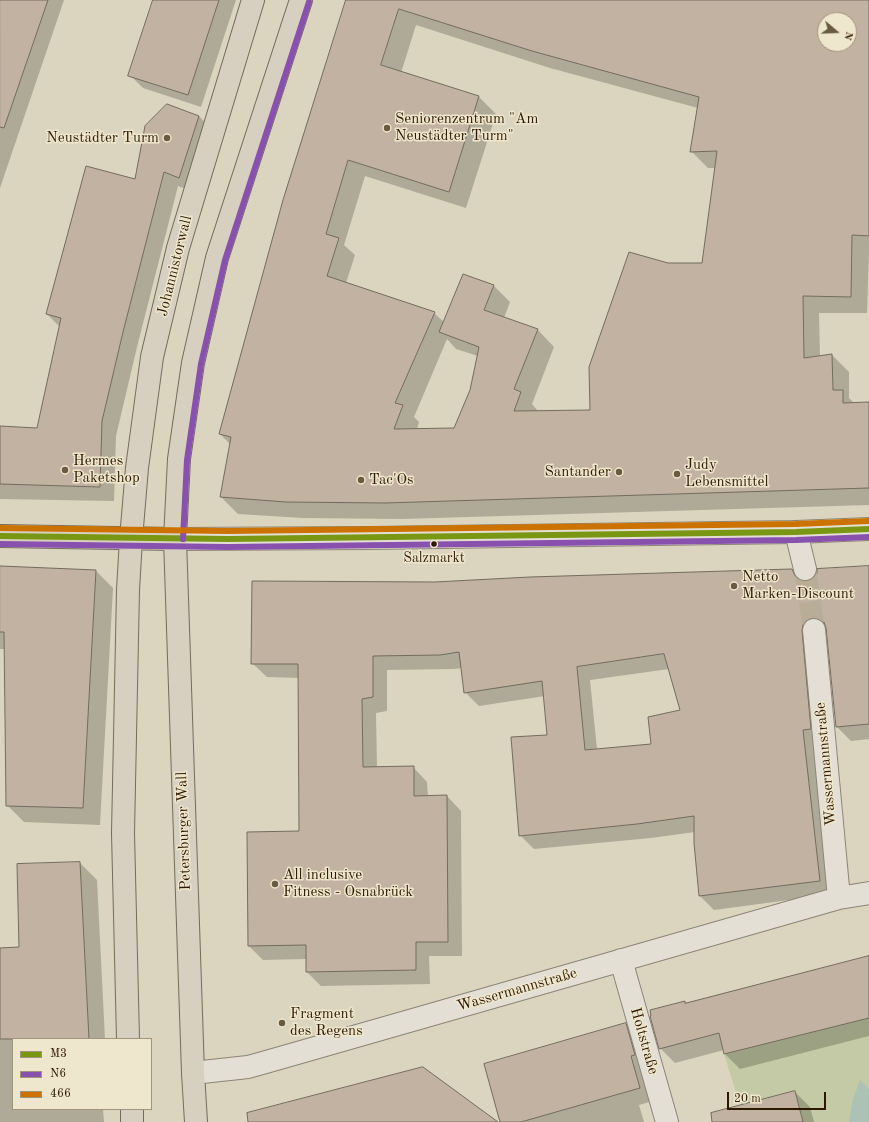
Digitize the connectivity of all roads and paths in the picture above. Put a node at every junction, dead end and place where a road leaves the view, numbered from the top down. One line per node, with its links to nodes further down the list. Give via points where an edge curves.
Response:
1 (253, 0): 6 (main road, Johannistorwall, via 178,248 152,357 137,468)
2 (301, 0): 7 (main road, via 214,273 193,363 179,460)
3 (869, 529): 4 (street)
4 (796, 532): 7 (street); 8 (street)
5 (0, 536): 6 (main road)
6 (131, 539): 7 (main road); 13 (main road, via 123,833)
7 (175, 539): 14 (main road, Petersburger Wall)
8 (805, 569)
9 (814, 630): 11 (street, Wassermannstraße)
10 (869, 893): 11 (street, Wassermannstraße)
11 (839, 898): 12 (street, Wassermannstraße)
12 (620, 960): 14 (street, Wassermannstraße, via 248,1067); 18 (street, Holtstraße)
13 (128, 1038)
14 (193, 1073): 17 (main road, Petersburger Wall)
15 (132, 1110): 16 (main road)
16 (132, 1122)
17 (196, 1122)
18 (667, 1122)

